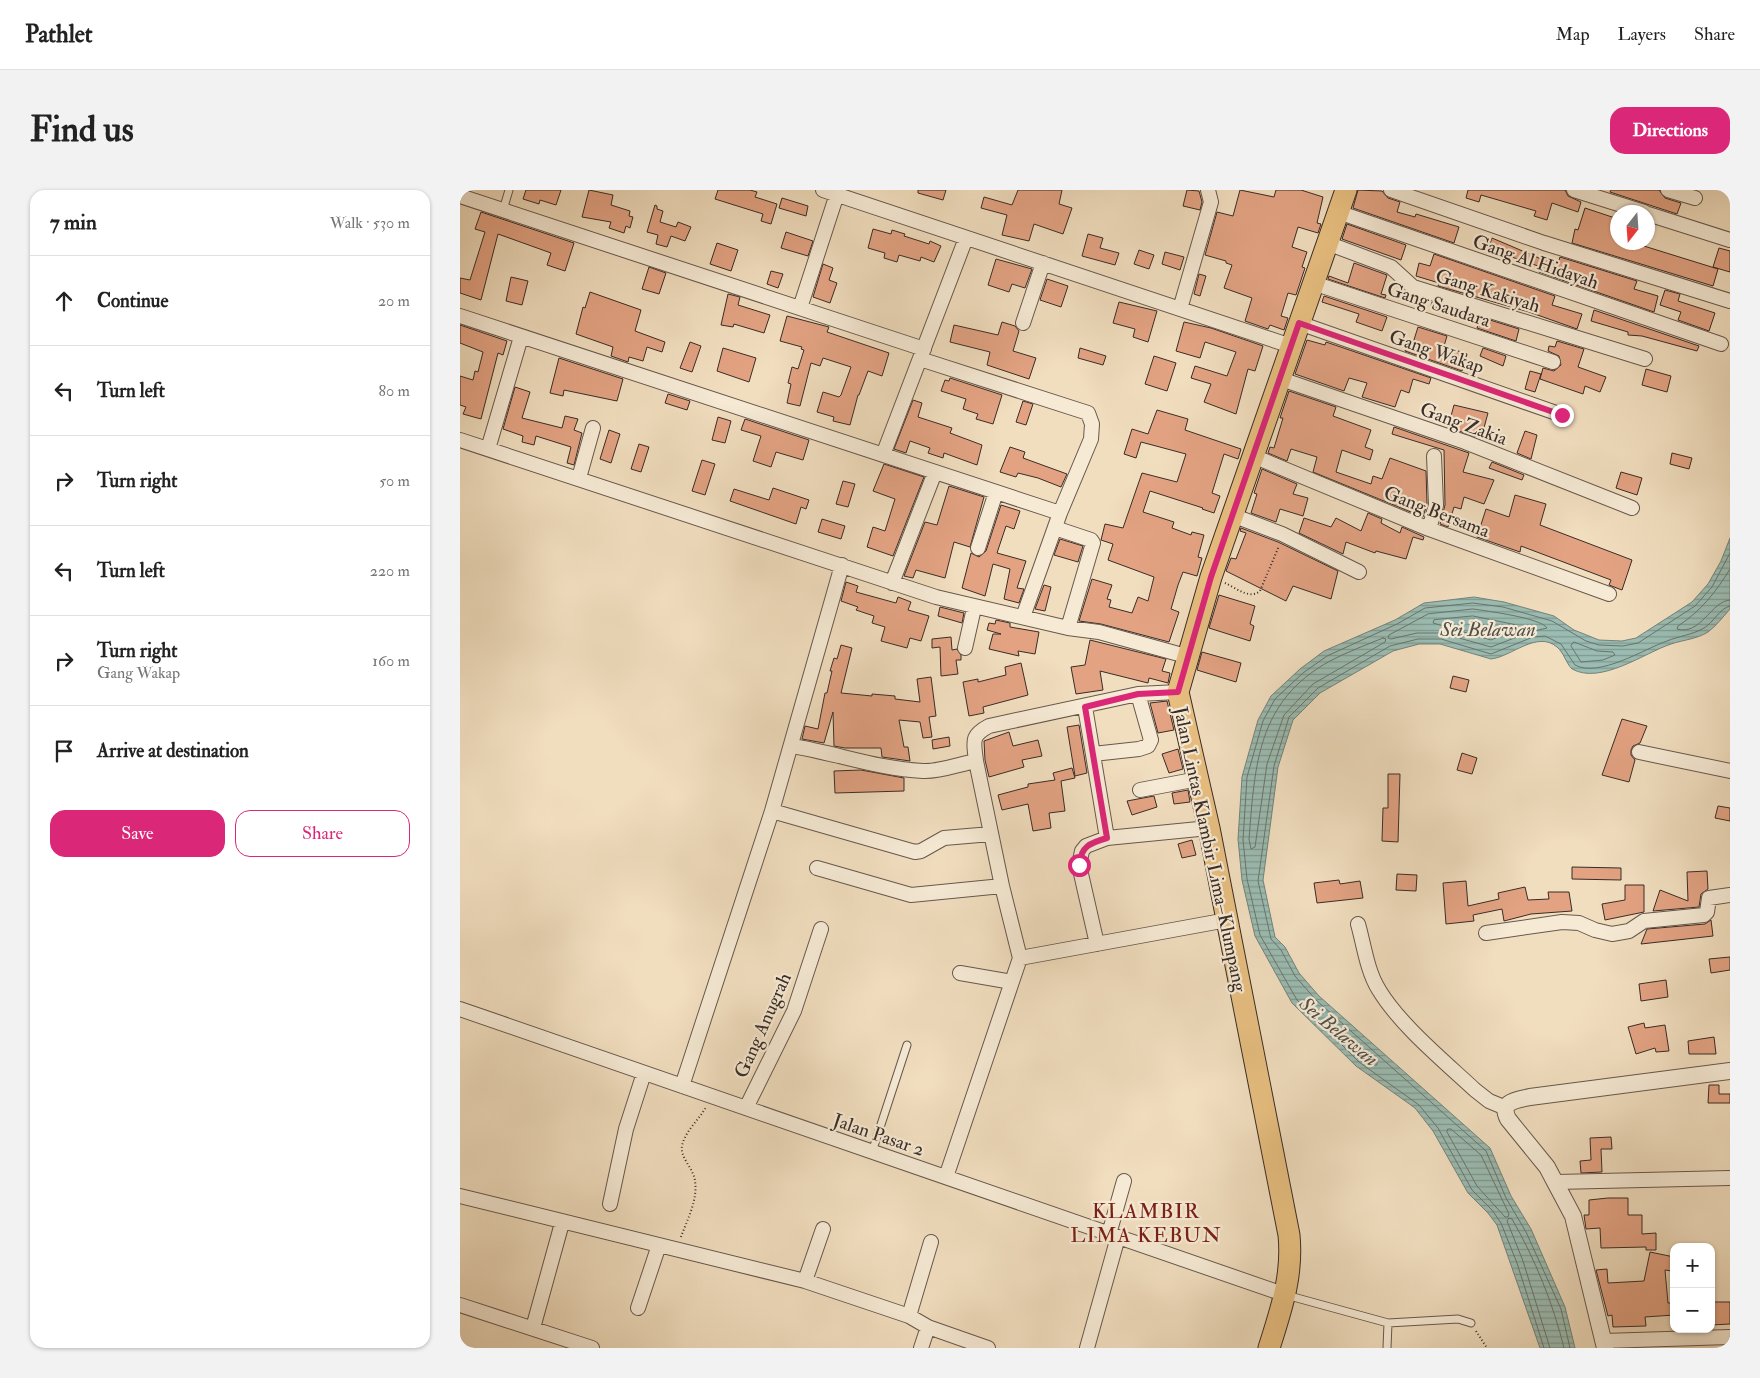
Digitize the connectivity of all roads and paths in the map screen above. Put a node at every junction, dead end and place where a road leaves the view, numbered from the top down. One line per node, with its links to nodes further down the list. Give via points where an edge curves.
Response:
1 (509, 190): 11 (lane)
2 (1208, 190): 21 (street, via 1211,202)
3 (1346, 190): 12 (main road, Jalan Lintas Klambir Lima–Klumpang)
4 (1391, 190): 19 (street, via 1544,244)
5 (1574, 190): 10 (street)
6 (1668, 190): 9 (street)
7 (830, 192): 14 (street); 20 (street)
8 (460, 196): 11 (street)
9 (1695, 198)
10 (1622, 205)
11 (503, 210): 20 (street)
12 (1338, 212): 16 (main road, Jalan Lintas Klambir Lima–Klumpang); 26 (street, Gang Al Hidayah)
13 (1655, 216): 15 (street)
14 (966, 238): 17 (street); 28 (street)
15 (1730, 240)
16 (1327, 243): 18 (main road, Jalan Lintas Klambir Lima–Klumpang); 29 (street, Gang Kakiyah, via 1390,267 1413,287)
17 (1043, 263): 21 (street); 23 (street)
18 (1313, 282): 24 (main road, Jalan Lintas Klambir Lima–Klumpang); 30 (street, Gang Saudara)
19 (1730, 301)
20 (800, 308): 28 (street)
21 (1180, 309): 27 (street)
22 (460, 316): 25 (street)
23 (1023, 323)
24 (1299, 323): 27 (main road, Jalan Lintas Klambir Lima–Klumpang); 32 (street, Gang Wakap)
25 (520, 337): 35 (street); 36 (street)
26 (1721, 344)
27 (1291, 346): 31 (main road, Jalan Lintas Klambir Lima–Klumpang)
28 (922, 354): 36 (street); 43 (street, via 1088,413 1092,424 1091,439)
29 (1645, 359)
30 (1553, 362)
31 (1280, 379): 37 (main road, Jalan Lintas Klambir Lima–Klumpang); 42 (street, Gang Zakia, via 1465,442)
32 (1562, 415)
33 (593, 428): 40 (street)
34 (460, 440): 35 (street)
35 (488, 449): 40 (street)
36 (883, 455): 39 (street)
37 (1253, 456): 44 (main road, Jalan Lintas Klambir Lima–Klumpang); 46 (street, Gang Bersama)
38 (1434, 456): 46 (street, via 1436,505)
39 (935, 472): 41 (street); 52 (street)
40 (578, 478): 49 (street)
41 (996, 492): 43 (street); 48 (street)
42 (1632, 508)
43 (1060, 513): 45 (street)
44 (1232, 515): 47 (street); 51 (main road, Jalan Lintas Klambir Lima–Klumpang)
45 (1055, 528): 55 (street); 56 (street, via 1093,543)
46 (1429, 528): 53 (street, Gang Bersama)
47 (1284, 535): 50 (street); 51 (path, via 1256,595)
48 (978, 548)
49 (842, 564): 52 (street); 62 (street)
50 (1359, 572)
51 (1211, 577): 58 (main road, Jalan Lintas Klambir Lima–Klumpang)
52 (892, 583): 54 (street)
53 (1609, 594)
54 (974, 608): 55 (street); 57 (street)
55 (1023, 617): 56 (street)
56 (1068, 628): 58 (street, via 1099,632)
57 (965, 648)
58 (1186, 656): 59 (main road, Jalan Lintas Klambir Lima–Klumpang)
59 (1178, 692): 60 (street); 67 (main road, Jalan Lintas Klambir Lima–Klumpang)
60 (1138, 694): 61 (street); 64 (street, via 1150,740 1148,746)
61 (1085, 707): 64 (street); 65 (street, via 989,726 974,740)
62 (792, 746): 65 (street, via 860,762 925,771); 69 (street)
63 (1639, 752): 66 (street)
64 (1093, 754): 72 (street)
65 (976, 761): 71 (street)
66 (1730, 771)
67 (1198, 779): 68 (street); 70 (main road, Jalan Lintas Klambir Lima–Klumpang)
68 (1140, 790)
69 (772, 811): 71 (street, via 915,852 944,838); 88 (street)
70 (1209, 828): 72 (street); 76 (main road, Jalan Lintas Klambir Lima–Klumpang)
71 (991, 834): 74 (street)
72 (1107, 838): 80 (street, via 1086,846 1079,865)
73 (816, 868): 74 (street, via 911,895)
74 (1002, 886): 81 (street)
75 (1730, 894): 79 (street, via 1709,898 1704,915 1644,921 1629,930 1612,934 1579,923 1562,922)
76 (1227, 920): 80 (street); 106 (main road, Jalan Lintas Klambir Lima–Klumpang, via 1290,1235)
77 (1358, 924): 91 (street, via 1371,974 1392,1008 1475,1090)
78 (821, 929): 90 (street, Gang Anugrah, via 794,1010)
79 (1486, 933)
80 (1097, 944): 81 (street)
81 (1020, 958): 83 (street)
82 (960, 973): 83 (street)
83 (1012, 982): 93 (street)
84 (460, 1009): 87 (street, Jalan Pasar 2)
85 (907, 1045): 92 (lane)
86 (1730, 1071): 91 (street, via 1512,1100)
87 (644, 1073): 88 (street, Jalan Pasar 2); 98 (street, via 626,1129)
88 (682, 1086): 89 (street, Jalan Pasar 2)
89 (711, 1096): 90 (street, Jalan Pasar 2); 104 (path, via 682,1145 682,1153 696,1182 693,1204)
90 (746, 1108): 92 (street, Jalan Pasar 2)
91 (1506, 1108): 96 (street, via 1508,1119)
92 (872, 1152): 93 (street, Jalan Pasar 2)
93 (946, 1177): 101 (street, Jalan Pasar 2)
94 (1730, 1178): 96 (street)
95 (1124, 1181): 101 (street)
96 (1556, 1182): 115 (street, via 1573,1216)
97 (460, 1196): 99 (street)
98 (610, 1204)
99 (562, 1223): 103 (street); 113 (street)
100 (823, 1230): 105 (street)
101 (1114, 1235): 106 (street, Jalan Pasar 2); 119 (street)
102 (931, 1242): 109 (street)
103 (660, 1245): 104 (street); 108 (street)
104 (677, 1249): 105 (street)
105 (805, 1281): 109 (street)
106 (1286, 1295): 110 (lane); 120 (main road, Jalan Lintas Klambir Lima–Klumpang)
107 (460, 1305): 113 (street)
108 (638, 1308)
109 (909, 1316): 112 (street)
110 (1388, 1323): 111 (lane, via 1458,1319); 121 (lane)
111 (1471, 1323): 122 (path)
112 (928, 1327): 117 (street); 118 (street)
113 (533, 1328): 116 (street)
114 (1730, 1337): 115 (street)
115 (1604, 1345)
116 (592, 1348)
117 (921, 1348)
118 (988, 1348)
119 (1087, 1348)
120 (1269, 1348)
121 (1387, 1348)
122 (1487, 1348)

